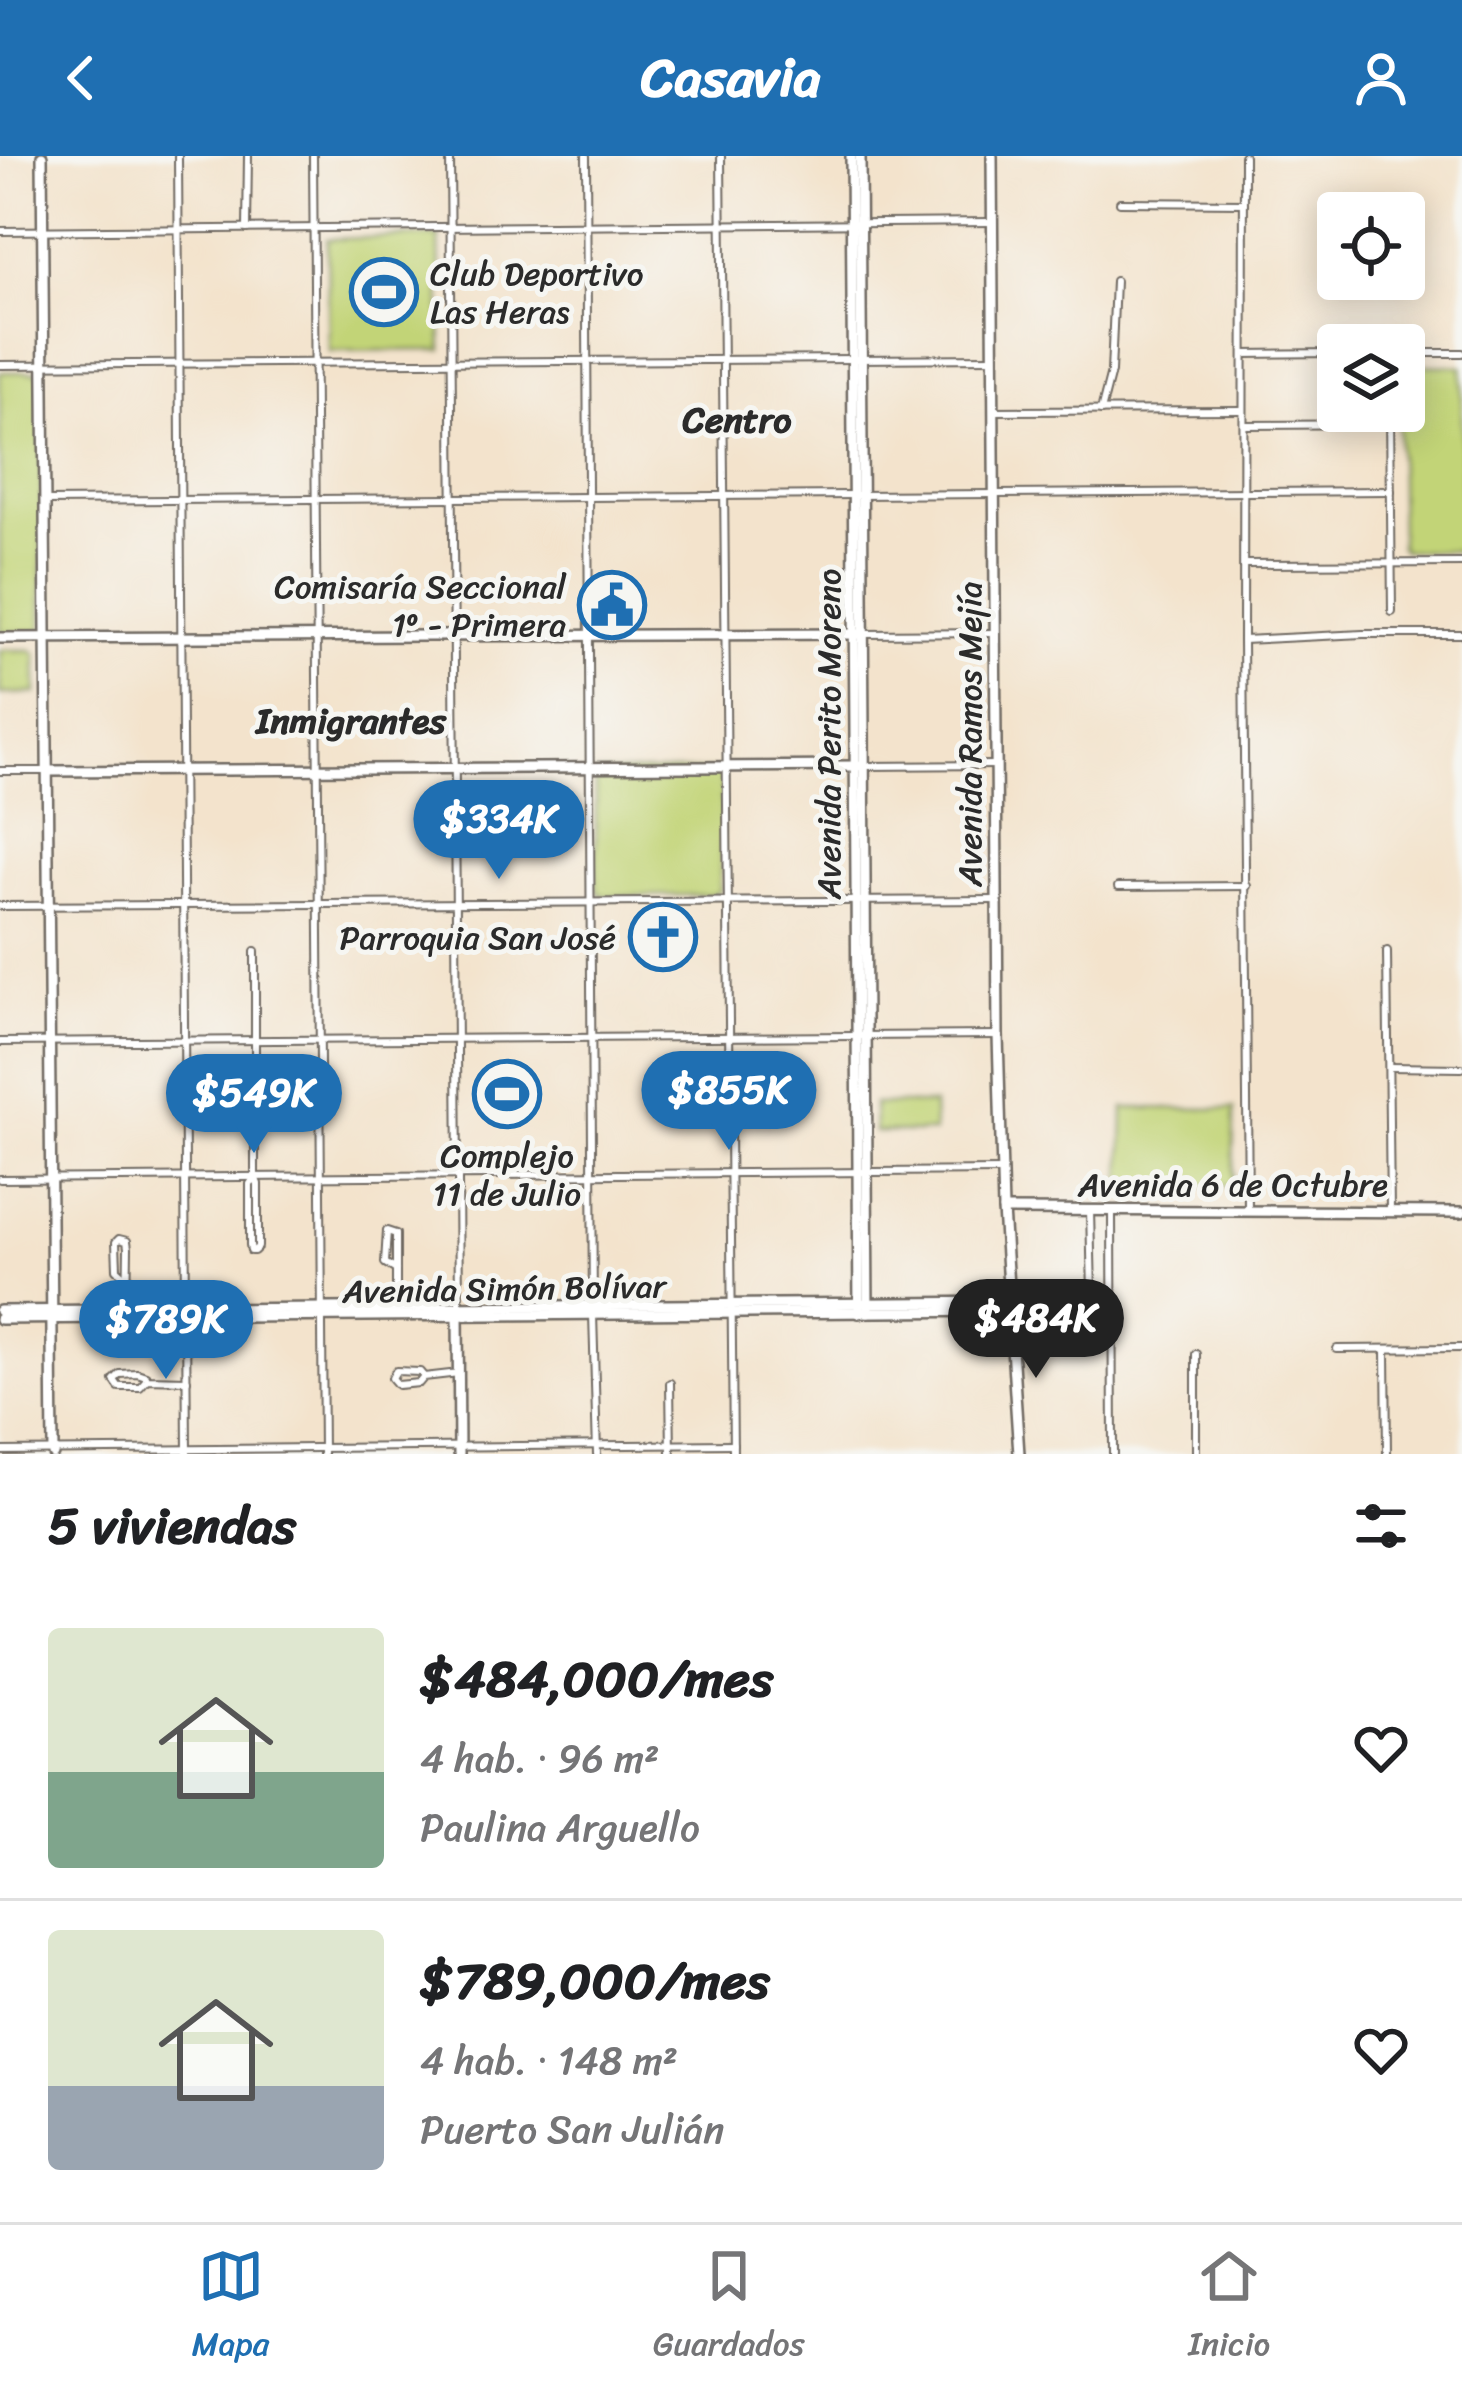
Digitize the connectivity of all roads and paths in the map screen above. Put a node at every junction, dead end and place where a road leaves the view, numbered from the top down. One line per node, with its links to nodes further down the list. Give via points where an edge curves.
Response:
1 (43, 156): 22 (street)
2 (178, 156): 20 (street)
3 (248, 156): 19 (street)
4 (313, 156): 18 (street)
5 (450, 156): 17 (street)
6 (586, 156): 16 (street)
7 (721, 156): 15 (street)
8 (856, 156): 14 (street, Avenida Perito Moreno)
9 (992, 156): 13 (street, Avenida Ramos Mejía)
10 (1244, 156): 12 (street)
11 (1120, 202): 12 (street)
12 (1244, 203): 27 (street)
13 (993, 222): 14 (street); 28 (street, Avenida Ramos Mejía)
14 (856, 223): 15 (street); 29 (street, Avenida Perito Moreno)
15 (722, 224): 16 (street); 30 (street)
16 (587, 226): 17 (street); 31 (street)
17 (450, 227): 18 (street); 32 (street)
18 (313, 228): 19 (street); 33 (street)
19 (248, 229): 20 (street)
20 (178, 230): 22 (street); 35 (street)
21 (0, 231): 22 (street)
22 (43, 231): 34 (street)
23 (1115, 281): 39 (street)
24 (1317, 353): 27 (street)
25 (1425, 353): 26 (street)
26 (1462, 353)
27 (1244, 354): 37 (street)
28 (994, 358): 29 (street); 38 (street, Avenida Ramos Mejía)
29 (857, 359): 30 (street); 46 (street, Avenida Perito Moreno)
30 (722, 360): 31 (street); 47 (street)
31 (587, 361): 32 (street); 48 (street)
32 (451, 362): 33 (street); 49 (street)
33 (314, 363): 35 (street); 50 (street)
34 (44, 364): 35 (street); 36 (street); 52 (street)
35 (179, 364): 51 (street)
36 (0, 365)
37 (1244, 410): 39 (street); 41 (street)
38 (994, 411): 39 (street); 44 (street, Avenida Ramos Mejía)
39 (1101, 411)
40 (1317, 424): 41 (street)
41 (1244, 425): 45 (street)
42 (1390, 432): 43 (street)
43 (1391, 491): 45 (street); 55 (street)
44 (995, 492): 45 (street); 46 (street); 57 (street, Avenida Ramos Mejía)
45 (1244, 492): 54 (street)
46 (858, 494): 47 (street); 59 (street, Avenida Perito Moreno)
47 (723, 495): 48 (street); 58 (street)
48 (588, 496): 49 (street); 61 (street)
49 (452, 497): 50 (street); 63 (street)
50 (315, 498): 51 (street); 62 (street)
51 (180, 500): 52 (street); 64 (street)
52 (45, 501): 66 (street)
53 (1462, 563): 55 (street)
54 (1245, 564): 55 (street); 67 (street)
55 (1391, 564): 56 (street)
56 (1392, 612)
57 (996, 633): 59 (street); 68 (street, Avenida Ramos Mejía)
58 (724, 634): 59 (street); 61 (street); 71 (street)
59 (859, 634): 69 (street, Avenida Perito Moreno)
60 (1462, 634): 67 (street)
61 (589, 635): 63 (street); 70 (street)
62 (316, 636): 63 (street); 64 (street); 72 (street)
63 (453, 636): 73 (street)
64 (181, 637): 66 (street); 74 (street)
65 (0, 638): 66 (street)
66 (46, 638): 76 (street)
67 (1244, 640): 77 (street)
68 (997, 765): 69 (street); 79 (street, Avenida Ramos Mejía)
69 (860, 766): 71 (street); 80 (street, Avenida Perito Moreno)
70 (592, 767): 71 (street); 73 (street); 81 (street)
71 (728, 767): 82 (street)
72 (317, 769): 73 (street); 74 (street); 83 (street)
73 (454, 769): 84 (street)
74 (182, 770): 76 (street); 85 (street)
75 (0, 771): 76 (street)
76 (47, 771): 86 (street)
77 (1247, 886): 78 (street); 115 (street)
78 (1118, 887)
79 (998, 900): 80 (street); 90 (street, Avenida Ramos Mejía)
80 (861, 901): 82 (street); 91 (street, Avenida Perito Moreno)
81 (590, 902): 82 (street); 84 (street); 93 (street)
82 (728, 902): 92 (street)
83 (318, 904): 84 (street); 85 (street); 97 (street)
84 (455, 904): 94 (street)
85 (183, 905): 86 (street); 95 (street)
86 (49, 906): 87 (street); 98 (street)
87 (0, 907)
88 (255, 951): 96 (street)
89 (1387, 951): 100 (street)
90 (998, 1035): 91 (street); 102 (street, Avenida Ramos Mejía)
91 (862, 1036): 92 (street); 103 (street, Avenida Perito Moreno)
92 (730, 1037): 93 (street); 105 (street)
93 (591, 1038): 94 (street); 104 (street)
94 (456, 1039): 97 (street); 106 (street)
95 (184, 1040): 96 (street); 98 (street); 108 (street)
96 (256, 1040): 97 (street); 109 (street)
97 (320, 1040): 107 (street)
98 (50, 1041): 99 (street); 110 (street)
99 (0, 1042)
100 (1389, 1067): 101 (street); 116 (street)
101 (1462, 1068)
102 (1001, 1171): 103 (street); 112 (street, Avenida Ramos Mejía)
103 (863, 1172): 105 (street); 123 (street, Avenida Perito Moreno)
104 (592, 1174): 105 (street); 106 (street); 126 (street)
105 (729, 1174): 122 (street)
106 (457, 1175): 107 (street); 125 (street)
107 (320, 1176): 109 (street); 127 (street)
108 (185, 1177): 109 (street); 110 (street); 128 (street)
109 (255, 1177): 109 (street, via 250,1184 251,1251 258,1247)
110 (51, 1178): 111 (street); 130 (street)
111 (0, 1179)
112 (1003, 1210): 113 (street, Avenida 6 de Octubre); 121 (street, Avenida Ramos Mejía)
113 (1090, 1210): 114 (street, Avenida 6 de Octubre); 121 (street, via 1092,1299)
114 (1112, 1210): 115 (street, Avenida 6 de Octubre); 151 (street)
115 (1248, 1211): 116 (street, Avenida 6 de Octubre)
116 (1390, 1211): 117 (street, Avenida 6 de Octubre)
117 (1462, 1212)
118 (396, 1270): 118 (street, via 396,1234 387,1231 385,1263); 120 (street)
119 (127, 1278): 119 (street, via 127,1241 119,1238 117,1269); 124 (street)
120 (396, 1307): 125 (street, Avenida Simón Bolívar); 127 (street, Avenida Simón Bolívar)
121 (1008, 1307): 123 (street, Avenida Simón Bolívar); 150 (street, Avenida Ramos Mejía)
122 (732, 1308): 123 (street, Avenida Simón Bolívar); 126 (street, Avenida Simón Bolívar); 141 (street)
123 (864, 1308)
124 (127, 1310): 128 (street, Avenida Simón Bolívar); 130 (street, Avenida Simón Bolívar)
125 (458, 1310): 126 (street, Avenida Simón Bolívar); 127 (street, Avenida Simón Bolívar); 135 (street)
126 (593, 1310): 142 (street)
127 (322, 1312): 128 (street, Avenida Simón Bolívar); 145 (street)
128 (186, 1314): 130 (street, Avenida Simón Bolívar); 138 (street)
129 (0, 1315): 130 (street, Avenida Simón Bolívar)
130 (52, 1315): 146 (street)
131 (1462, 1348): 133 (street)
132 (1337, 1349): 133 (street)
133 (1386, 1349): 153 (street)
134 (1196, 1354): 152 (street)
135 (459, 1373): 136 (street); 143 (street)
136 (424, 1378): 136 (street, via 408,1370 392,1378 398,1384)
137 (147, 1379): 137 (street, via 120,1373 114,1380 140,1387); 138 (street)
138 (187, 1380): 147 (street)
139 (670, 1383): 140 (street)
140 (671, 1443): 141 (street); 142 (street); 148 (street)
141 (733, 1444): 149 (street)
142 (597, 1449): 143 (street)
143 (459, 1450): 145 (street)
144 (0, 1451): 146 (street)
145 (323, 1451): 147 (street)
146 (53, 1452): 147 (street)
147 (188, 1452)
148 (671, 1454)
149 (733, 1454)
150 (1019, 1454)
151 (1113, 1454)
152 (1196, 1454)
153 (1387, 1454)

